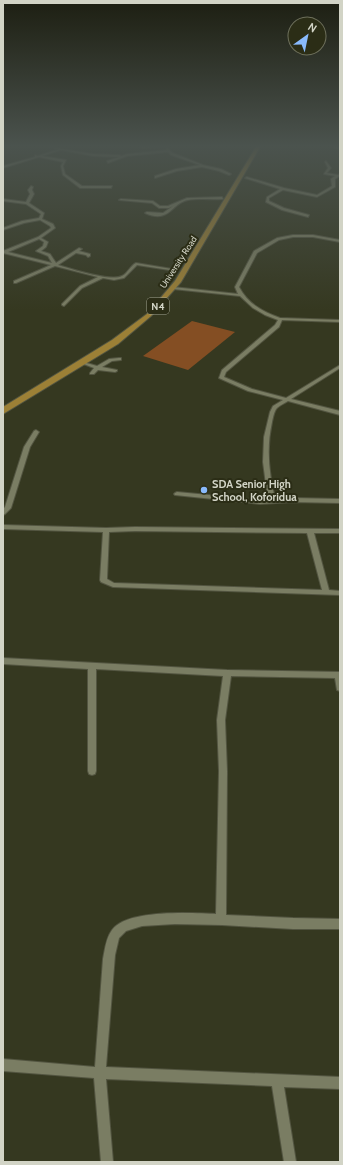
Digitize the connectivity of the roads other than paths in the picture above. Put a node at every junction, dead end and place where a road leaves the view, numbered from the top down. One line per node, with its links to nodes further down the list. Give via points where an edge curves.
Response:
1 (19, 201): 7 (street)
2 (143, 201): 9 (street, via 153,202)
3 (180, 201): 8 (street)
4 (220, 201): 21 (highway, University Road / N4)
5 (224, 201): 21 (highway, University Road / N4)
6 (268, 201): 10 (street, via 280,208)
7 (27, 202): 11 (street, via 43,214)
8 (177, 204): 9 (street, via 169,207); 9 (street, via 166,214 147,213)
9 (155, 205)
10 (308, 216)
11 (40, 219): 12 (street); 13 (street, via 53,227)
12 (3, 229)
13 (39, 238): 16 (street); 22 (street, via 46,242 38,251 49,255)
14 (340, 241): 27 (street, via 313,236 278,239 255,252 236,287)
15 (8, 246): 16 (street)
16 (13, 248): 18 (street)
17 (80, 249): 19 (street)
18 (4, 252): 22 (street)
19 (74, 252): 20 (street); 22 (street)
20 (88, 256)
21 (188, 259): 23 (highway, University Road / N4); 26 (highway, University Road / N4)
22 (54, 265): 24 (street); 25 (street)
23 (173, 275): 24 (street, via 136,264 123,277); 38 (highway, University Road / N4, via 142,313 108,340)
24 (102, 277): 28 (street, via 81,287)
25 (15, 282)
26 (173, 288): 27 (street); 32 (highway, University Road / N4, via 149,315)
27 (240, 295): 29 (street, via 263,314)
28 (64, 305)
29 (280, 319): 30 (street); 37 (street, via 277,326 224,372 221,378 250,390)
30 (340, 321)
31 (119, 359): 34 (street, via 111,360)
32 (83, 363): 34 (street); 39 (highway, University Road / N4)
33 (340, 366): 37 (street)
34 (97, 368): 35 (street); 36 (street)
35 (115, 371)
36 (92, 373)
37 (286, 400): 40 (street); 44 (street, via 271,413 266,434 265,467)
38 (3, 403)
39 (3, 411)
40 (340, 413)
41 (36, 432): 45 (street, via 27,447 11,502)
42 (177, 494): 44 (street)
43 (340, 501): 44 (street)
44 (272, 502)
45 (3, 514)
46 (3, 527): 47 (street)
47 (106, 530): 48 (street); 50 (street, via 103,580 114,586)
48 (310, 530): 49 (street); 50 (street)
49 (340, 531)
50 (326, 592): 51 (street)
51 (340, 593)
52 (3, 661): 53 (street)
53 (92, 665): 54 (street); 57 (street)
54 (227, 673): 55 (street); 58 (street, via 221,720)
55 (340, 675): 56 (street)
56 (340, 688)
57 (92, 771)
58 (221, 919): 59 (street); 61 (street, via 150,920 127,925 115,934 108,967)
59 (340, 924)
60 (3, 1065): 61 (street)
61 (100, 1073): 62 (street); 64 (street)
62 (277, 1080): 63 (street); 65 (street)
63 (340, 1083)
64 (107, 1162)
65 (290, 1162)

